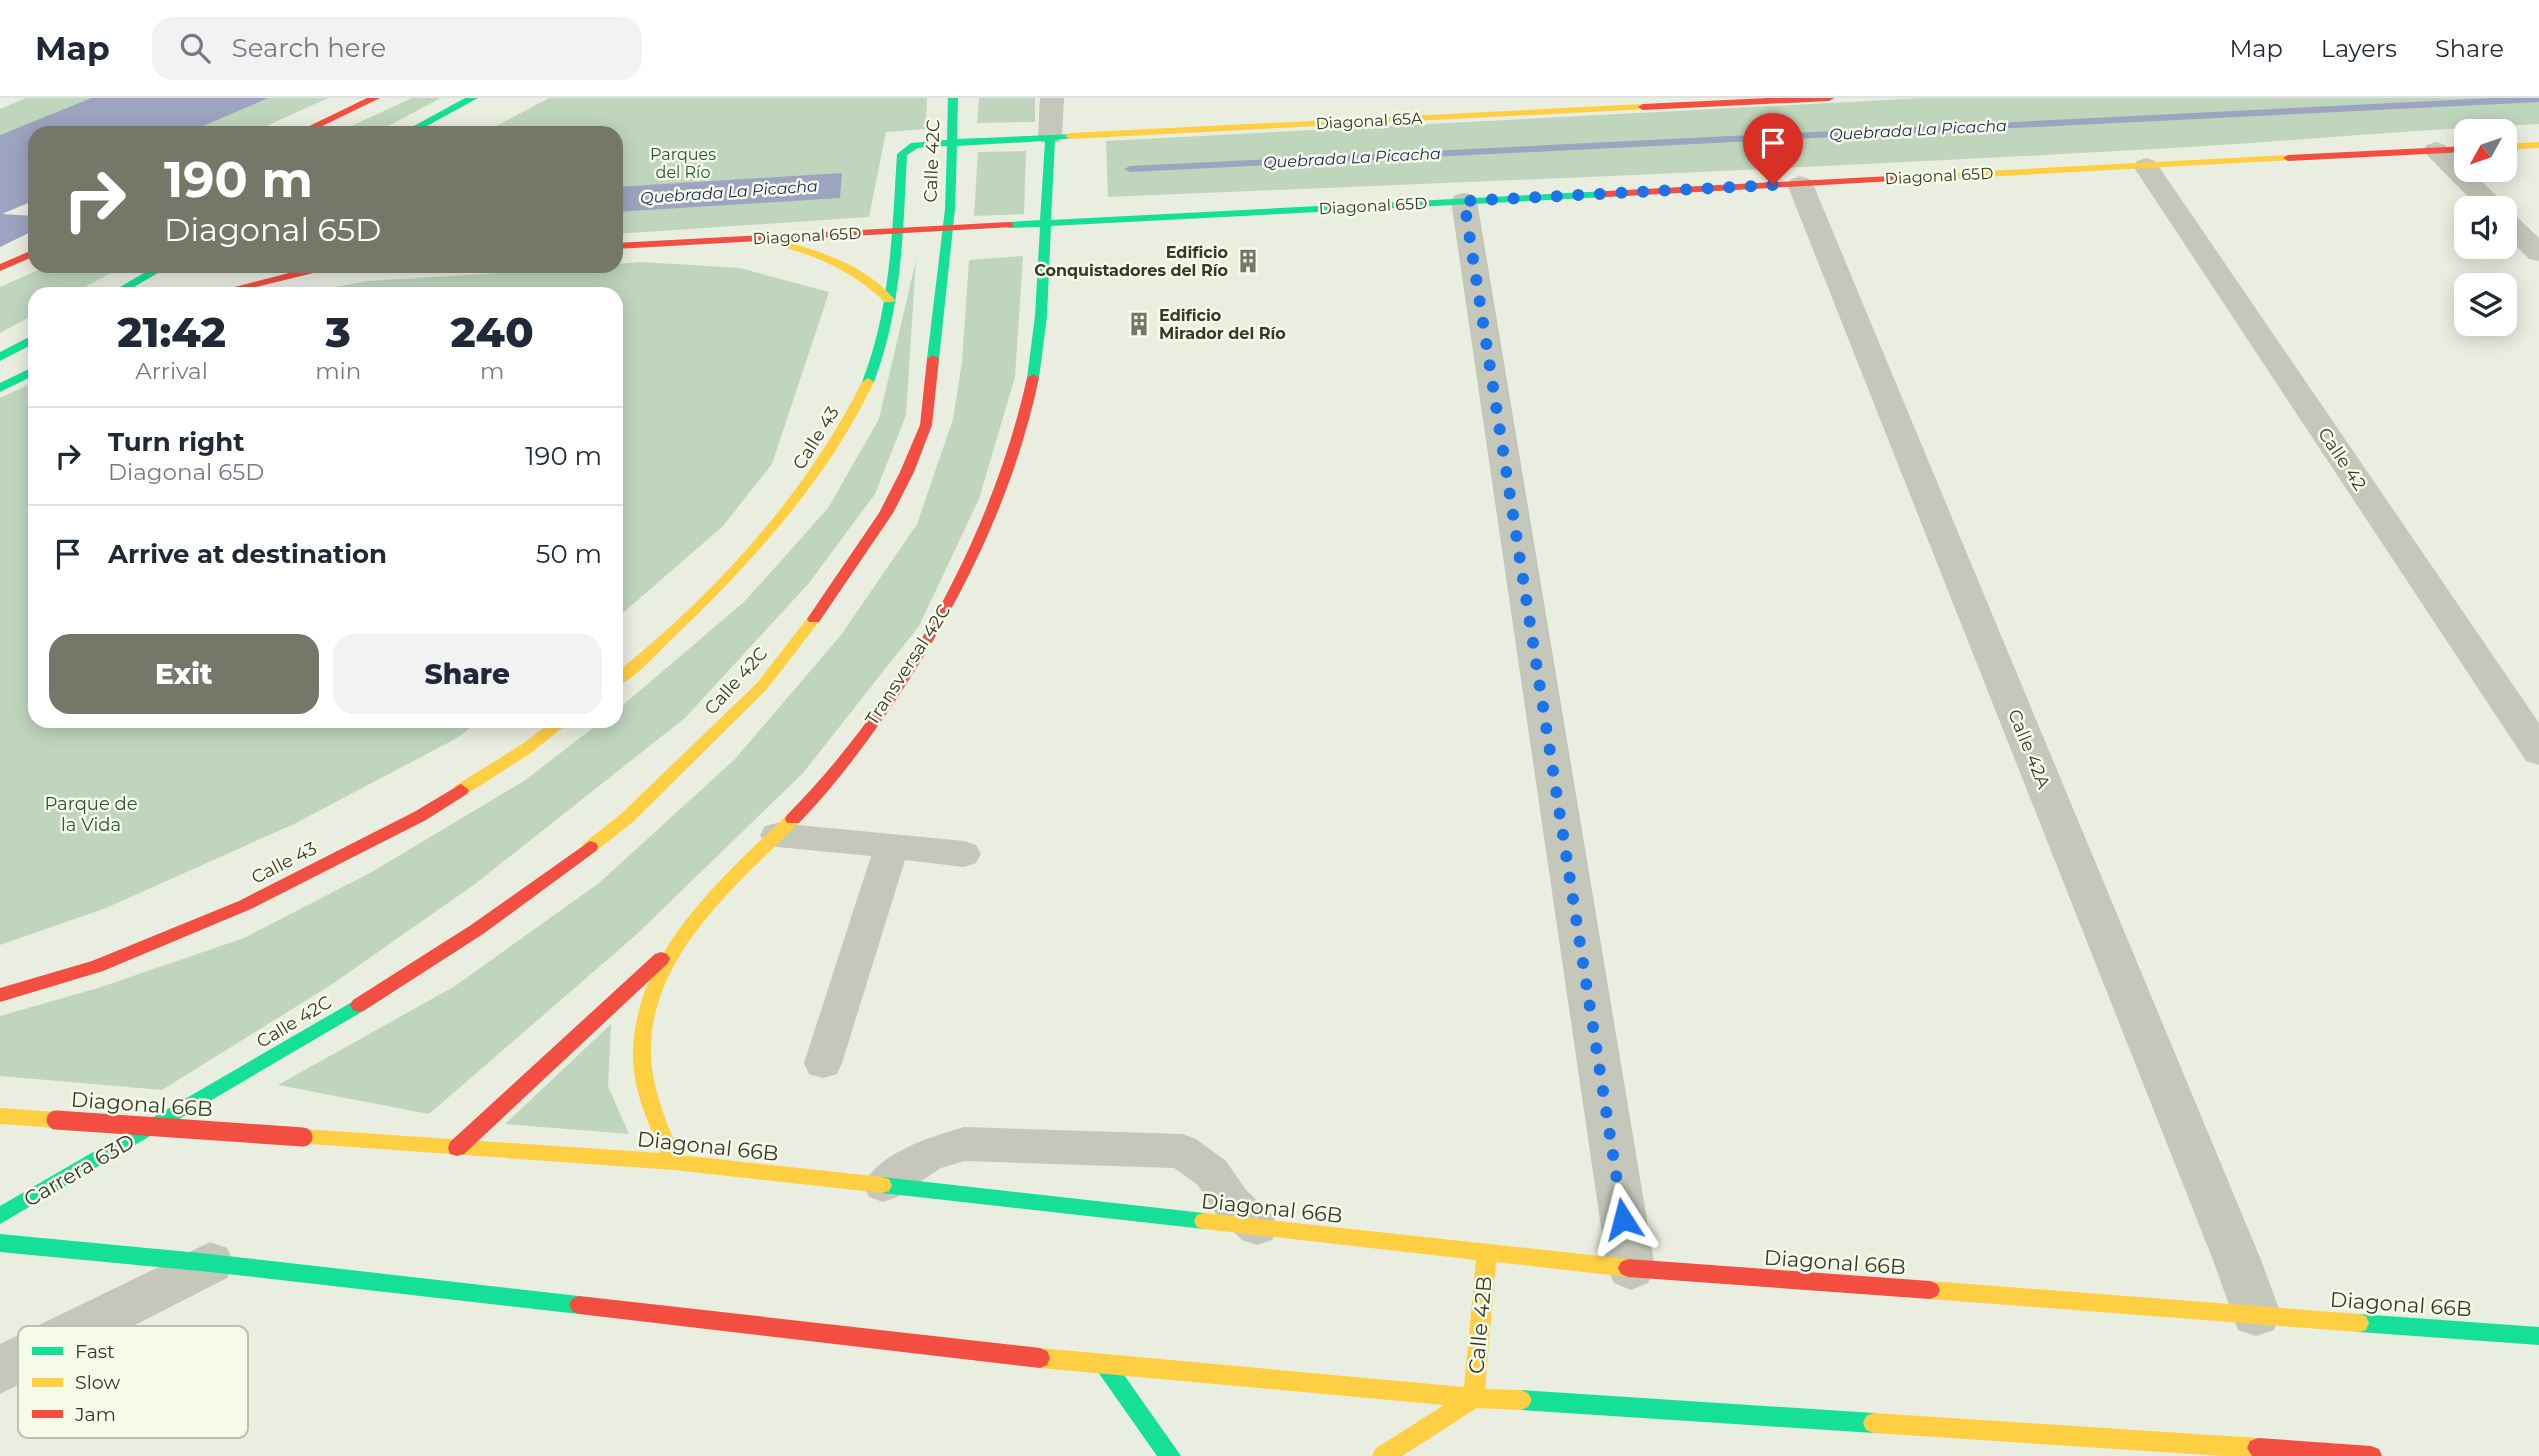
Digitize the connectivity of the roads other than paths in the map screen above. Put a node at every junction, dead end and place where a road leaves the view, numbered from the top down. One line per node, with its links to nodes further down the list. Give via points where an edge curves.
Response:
1 (375, 98): 6 (main road)
2 (473, 98): 7 (main road)
3 (953, 98): 9 (main road, Calle 42C)
4 (1052, 98): 8 (street, Transversal 42C)
5 (1829, 98): 8 (main road, Diagonal 65A)
6 (315, 126)
7 (419, 126)
8 (1050, 137): 9 (main road, Diagonal 65A); 19 (main road, Transversal 42C)
9 (953, 142): 12 (main road, Diagonal 65A); 20 (main road, Calle 42C)
10 (2539, 145): 11 (main road)
11 (2517, 146)
12 (910, 147): 21 (main road, Calle 43, via 902,154)
13 (2454, 149): 14 (main road, Diagonal 65D)
14 (2435, 150): 15 (main road, Diagonal 65D); 17 (street)
15 (2146, 166): 16 (main road, Diagonal 65D); 39 (street, Calle 42)
16 (1800, 184): 18 (main road, Diagonal 65D); 57 (street, Calle 42A)
17 (2482, 196)
18 (1464, 201): 19 (main road, Diagonal 65D); 56 (street)
19 (1045, 223): 20 (main road, Diagonal 65D); 40 (main road, Transversal 42C, via 1032,386 1007,477 976,552 923,645 863,735 830,779)
20 (948, 228): 21 (main road, Diagonal 65D); 46 (main road, Calle 42C, via 926,425 907,472 832,595 762,685 627,818 537,888 420,968)
21 (897, 231): 23 (main road, Diagonal 65D); 32 (main road, Calle 43)
22 (2517, 232): 25 (street)
23 (738, 239): 24 (main road, Diagonal 65D); 32 (main road, via 833,258 876,284)
24 (623, 246)
25 (2539, 253)
26 (28, 255): 27 (main road)
27 (0, 268)
28 (152, 273): 30 (main road)
29 (295, 273): 31 (main road)
30 (126, 287)
31 (240, 287)
32 (890, 300): 37 (main road, Calle 43, via 872,373 822,468 777,527)
33 (28, 342): 34 (main road)
34 (0, 357)
35 (28, 374): 36 (main road)
36 (0, 388)
37 (623, 675)
38 (554, 728): 44 (main road, Calle 43, via 420,816 245,905 97,966)
39 (2539, 752)
40 (777, 835): 41 (lane); 43 (main road, Transversal 42C, via 715,894)
41 (892, 846): 42 (lane); 45 (lane)
42 (964, 854)
43 (670, 951): 48 (main road); 49 (main road, Transversal 42C, via 646,1010 640,1072 654,1128)
44 (0, 995)
45 (823, 1063)
46 (231, 1082): 51 (main road, Carrera 63D)
47 (0, 1116): 48 (main road, Diagonal 66B, bridge)
48 (457, 1148): 49 (main road, Diagonal 66B)
49 (674, 1162): 50 (main road, Diagonal 66B)
50 (883, 1185): 52 (main road, Diagonal 66B); 52 (lane, via 928,1155 964,1144 1182,1151 1212,1173 1231,1202)
51 (0, 1216)
52 (1257, 1227): 54 (main road, Diagonal 66B)
53 (0, 1242): 55 (main road)
54 (1487, 1252): 56 (main road, Diagonal 66B); 63 (main road, Calle 42B)
55 (211, 1263): 58 (street); 61 (main road)
56 (1631, 1268): 57 (main road, Diagonal 66B)
57 (2256, 1314): 59 (main road, Diagonal 66B)
58 (87, 1326)
59 (2539, 1336)
60 (18, 1361): 62 (street)
61 (1105, 1365): 63 (main road); 64 (main road)
62 (0, 1370)
63 (1474, 1398): 65 (main road); 66 (main road)
64 (1170, 1456)
65 (1383, 1456)
66 (2371, 1456)

